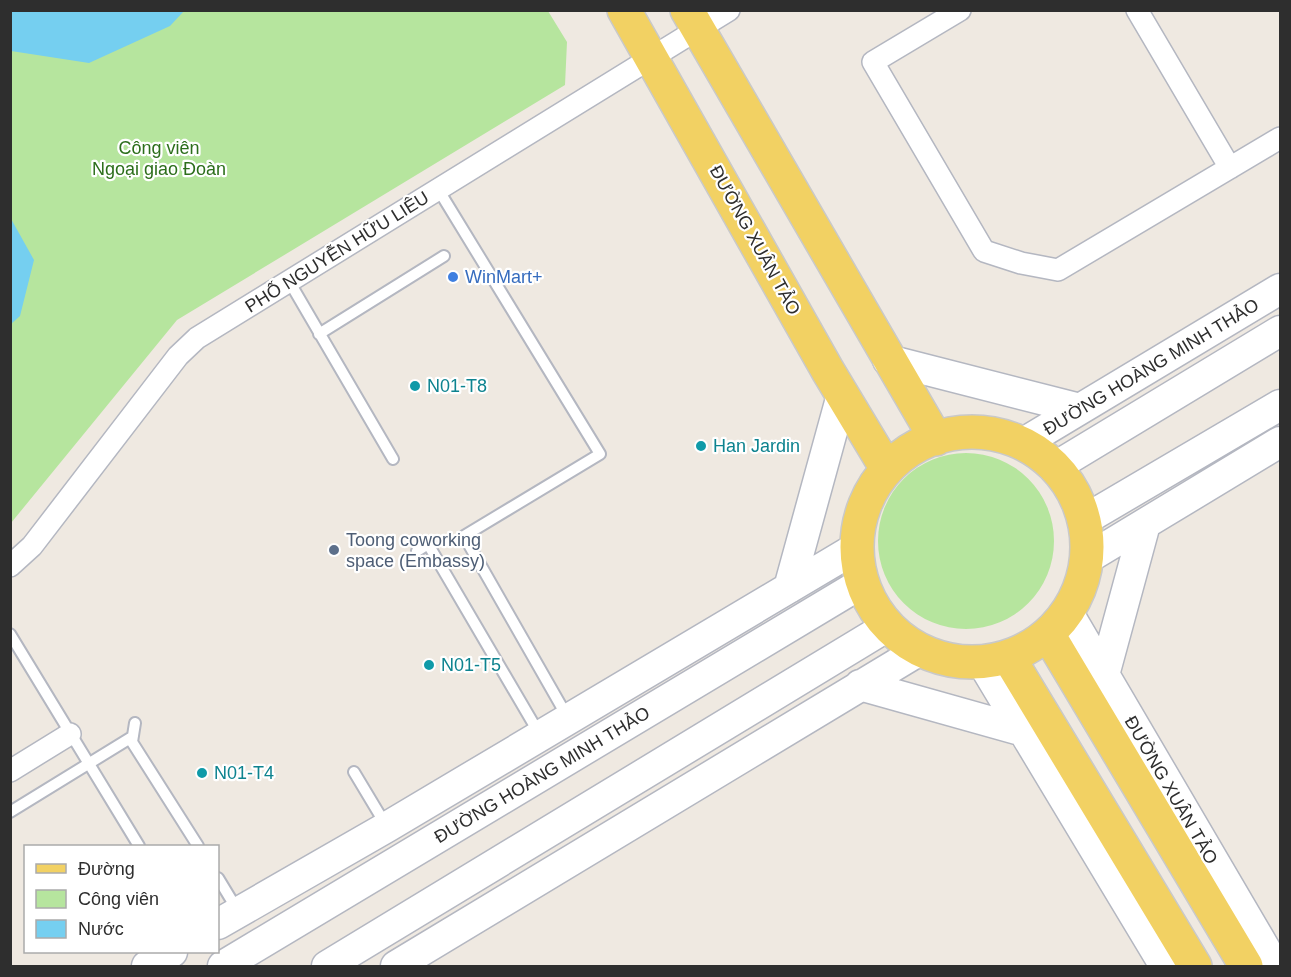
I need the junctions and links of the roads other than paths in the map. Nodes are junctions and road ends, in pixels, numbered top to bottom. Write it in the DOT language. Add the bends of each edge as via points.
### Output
graph roads {
  1 [pos="624,10"];
  2 [pos="729,10"];
  3 [pos="960,10"];
  4 [pos="1137,10"];
  5 [pos="692,20"];
  6 [pos="651,57"];
  7 [pos="1281,138"];
  8 [pos="1230,168"];
  9 [pos="438,189"];
  10 [pos="444,256"];
  11 [pos="289,281"];
  12 [pos="1281,289"];
  13 [pos="1281,331"];
  14 [pos="319,334"];
  15 [pos="888,360"];
  16 [pos="842,395"];
  17 [pos="1281,405"];
  18 [pos="1080,409"];
  19 [pos="936,438"];
  20 [pos="1281,442"];
  21 [pos="1022,444"];
  22 [pos="393,459"];
  23 [pos="1055,467"];
  24 [pos="887,469"];
  25 [pos="1086,519"];
  26 [pos="1145,524"];
  27 [pos="856,548"];
  28 [pos="417,551"];
  29 [pos="1088,558"];
  30 [pos="10,566"];
  31 [pos="862,584"];
  32 [pos="789,588"];
  33 [pos="1058,623"];
  34 [pos="888,626"];
  35 [pos="10,634"];
  36 [pos="920,650"];
  37 [pos="996,660"];
  38 [pos="1104,675"];
  39 [pos="860,685"];
  40 [pos="569,718"];
  41 [pos="135,723"];
  42 [pos="1024,731"];
  43 [pos="70,734"];
  44 [pos="540,735"];
  45 [pos="132,737"];
  46 [pos="89,764"];
  47 [pos="10,771"];
  48 [pos="354,772"];
  49 [pos="10,812"];
  50 [pos="387,827"];
  51 [pos="138,845"];
  52 [pos="197,845"];
  53 [pos="219,882"];
  54 [pos="228,918"];
  55 [pos="169,953"];
  56 [pos="147,966"];
  57 [pos="223,966"];
  58 [pos="327,966"];
  59 [pos="396,966"];
  60 [pos="1165,966"];
  61 [pos="1195,966"];
  62 [pos="1246,966"];
  63 [pos="1275,966"];
  1 -- 6 [label="main road, ĐƯỜNG XUÂN TẢO"];
  2 -- 5 [label="street, PHỐ NGUYỄN HỮU LIÊU"];
  3 -- 8 [label="street" via="873,62 984,251 1058,270"];
  4 -- 8 [label="street"];
  5 -- 6 [label="street, PHỐ NGUYỄN HỮU LIÊU"];
  5 -- 15 [label="main road"];
  6 -- 9 [label="street, PHỐ NGUYỄN HỮU LIÊU"];
  6 -- 16 [label="main road, ĐƯỜNG XUÂN TẢO"];
  7 -- 8 [label="street"];
  9 -- 11 [label="street, PHỐ NGUYỄN HỮU LIÊU"];
  9 -- 40 [label="lane" via="600,454 464,536"];
  10 -- 14 [label="lane"];
  11 -- 14 [label="lane"];
  11 -- 30 [label="street, PHỐ NGUYỄN HỮU LIÊU" via="197,338 178,356 32,546"];
  12 -- 18 [label="main road, ĐƯỜNG HOÀNG MINH THẢO"];
  13 -- 23 [label="main road, ĐƯỜNG HOÀNG MINH THẢO"];
  14 -- 22 [label="lane"];
  15 -- 18 [label="main road"];
  15 -- 19 [label="main road"];
  16 -- 24 [label="main road, ĐƯỜNG XUÂN TẢO"];
  16 -- 32 [label="main road"];
  17 -- 25 [label="main road"];
  18 -- 21 [label="main road, ĐƯỜNG HOÀNG MINH THẢO"];
  19 -- 21 [label="main road" via="959,432 998,434"];
  19 -- 24 [label="main road" via="921,443"];
  20 -- 26 [label="main road"];
  21 -- 23 [label="main road" via="1033,448"];
  23 -- 25 [label="main road"];
  24 -- 27 [label="main road" via="866,498"];
  25 -- 29 [label="main road"];
  26 -- 29 [label="main road"];
  26 -- 38 [label="main road"];
  27 -- 31 [label="main road"];
  27 -- 32 [label="main road, ĐƯỜNG HOÀNG MINH THẢO"];
  28 -- 44 [label="lane" via="428,544"];
  29 -- 33 [label="main road" via="1084,579"];
  31 -- 34 [label="main road" via="873,611"];
  31 -- 57 [label="main road, ĐƯỜNG HOÀNG MINH THẢO"];
  32 -- 40 [label="main road, ĐƯỜNG HOÀNG MINH THẢO"];
  33 -- 37 [label="main road" via="1042,640"];
  33 -- 38 [label="main road, ĐƯỜNG XUÂN TẢO"];
  33 -- 62 [label="main road, ĐƯỜNG XUÂN TẢO"];
  34 -- 36 [label="main road" via="900,639"];
  34 -- 58 [label="main road"];
  35 -- 43 [label="lane"];
  36 -- 37 [label="main road" via="935,658 972,664"];
  36 -- 39 [label="main road"];
  37 -- 42 [label="main road"];
  37 -- 61 [label="main road"];
  38 -- 63 [label="main road, ĐƯỜNG XUÂN TẢO"];
  39 -- 42 [label="main road"];
  39 -- 59 [label="main road"];
  40 -- 44 [label="main road, ĐƯỜNG HOÀNG MINH THẢO"];
  41 -- 45 [label="lane"];
  42 -- 60 [label="main road"];
  43 -- 46 [label="lane"];
  43 -- 47 [label="street"];
  44 -- 50 [label="main road, ĐƯỜNG HOÀNG MINH THẢO"];
  45 -- 46 [label="lane"];
  45 -- 52 [label="lane"];
  46 -- 49 [label="lane"];
  46 -- 51 [label="lane"];
  48 -- 50 [label="lane"];
  50 -- 54 [label="main road, ĐƯỜNG HOÀNG MINH THẢO"];
  53 -- 54 [label="lane"];
  55 -- 56 [label="main road"];
}
